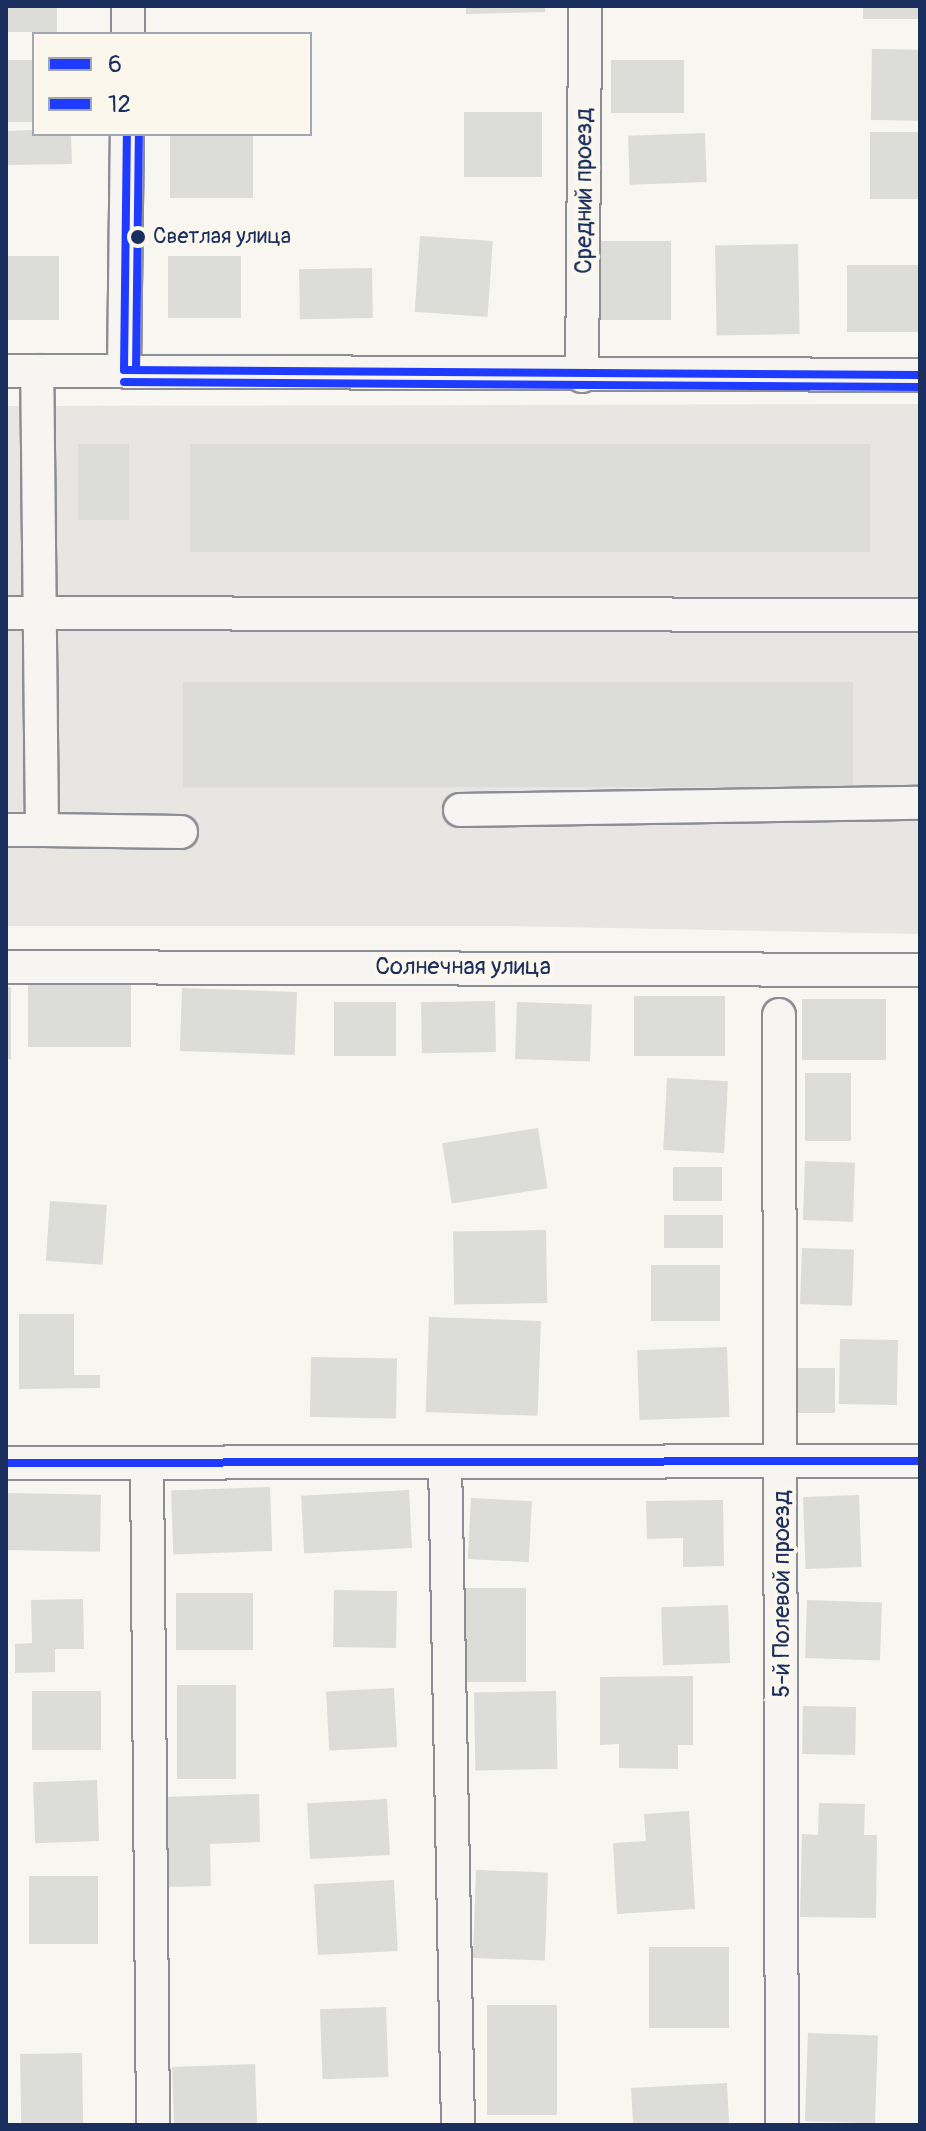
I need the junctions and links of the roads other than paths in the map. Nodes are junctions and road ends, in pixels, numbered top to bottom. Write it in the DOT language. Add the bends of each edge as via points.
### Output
graph roads {
  1 [pos="128,6"];
  2 [pos="585,6"];
  3 [pos="128,32"];
  4 [pos="127,136"];
  5 [pos="124,370"];
  6 [pos="22,371"];
  7 [pos="920,375"];
  8 [pos="582,376"];
  9 [pos="6,613"];
  10 [pos="40,613"];
  11 [pos="920,615"];
  12 [pos="920,803"];
  13 [pos="460,810"];
  14 [pos="6,830"];
  15 [pos="42,830"];
  16 [pos="181,832"];
  17 [pos="6,967"];
  18 [pos="920,970"];
  19 [pos="779,1015"];
  20 [pos="920,1461"];
  21 [pos="445,1462"];
  22 [pos="782,1462"];
  23 [pos="6,1463"];
  24 [pos="147,1463"];
  25 [pos="153,2125"];
  26 [pos="458,2125"];
  27 [pos="782,2125"];
  1 -- 3 [label="street"];
  2 -- 8 [label="street, Средний проезд"];
  4 -- 5 [label="street"];
  5 -- 6 [label="street"];
  5 -- 8 [label="street"];
  6 -- 10 [label="street"];
  7 -- 8 [label="street"];
  9 -- 10 [label="street"];
  10 -- 11 [label="street"];
  10 -- 15 [label="street"];
  12 -- 13 [label="street"];
  14 -- 15 [label="street"];
  15 -- 16 [label="street"];
  17 -- 18 [label="street, Солнечная улица"];
  19 -- 22 [label="street, 5-й Полевой проезд"];
  20 -- 22 [label="street"];
  21 -- 22 [label="street"];
  21 -- 24 [label="street"];
  21 -- 26 [label="street"];
  22 -- 27 [label="street, 5-й Полевой проезд"];
  23 -- 24 [label="street"];
  24 -- 25 [label="street"];
}
